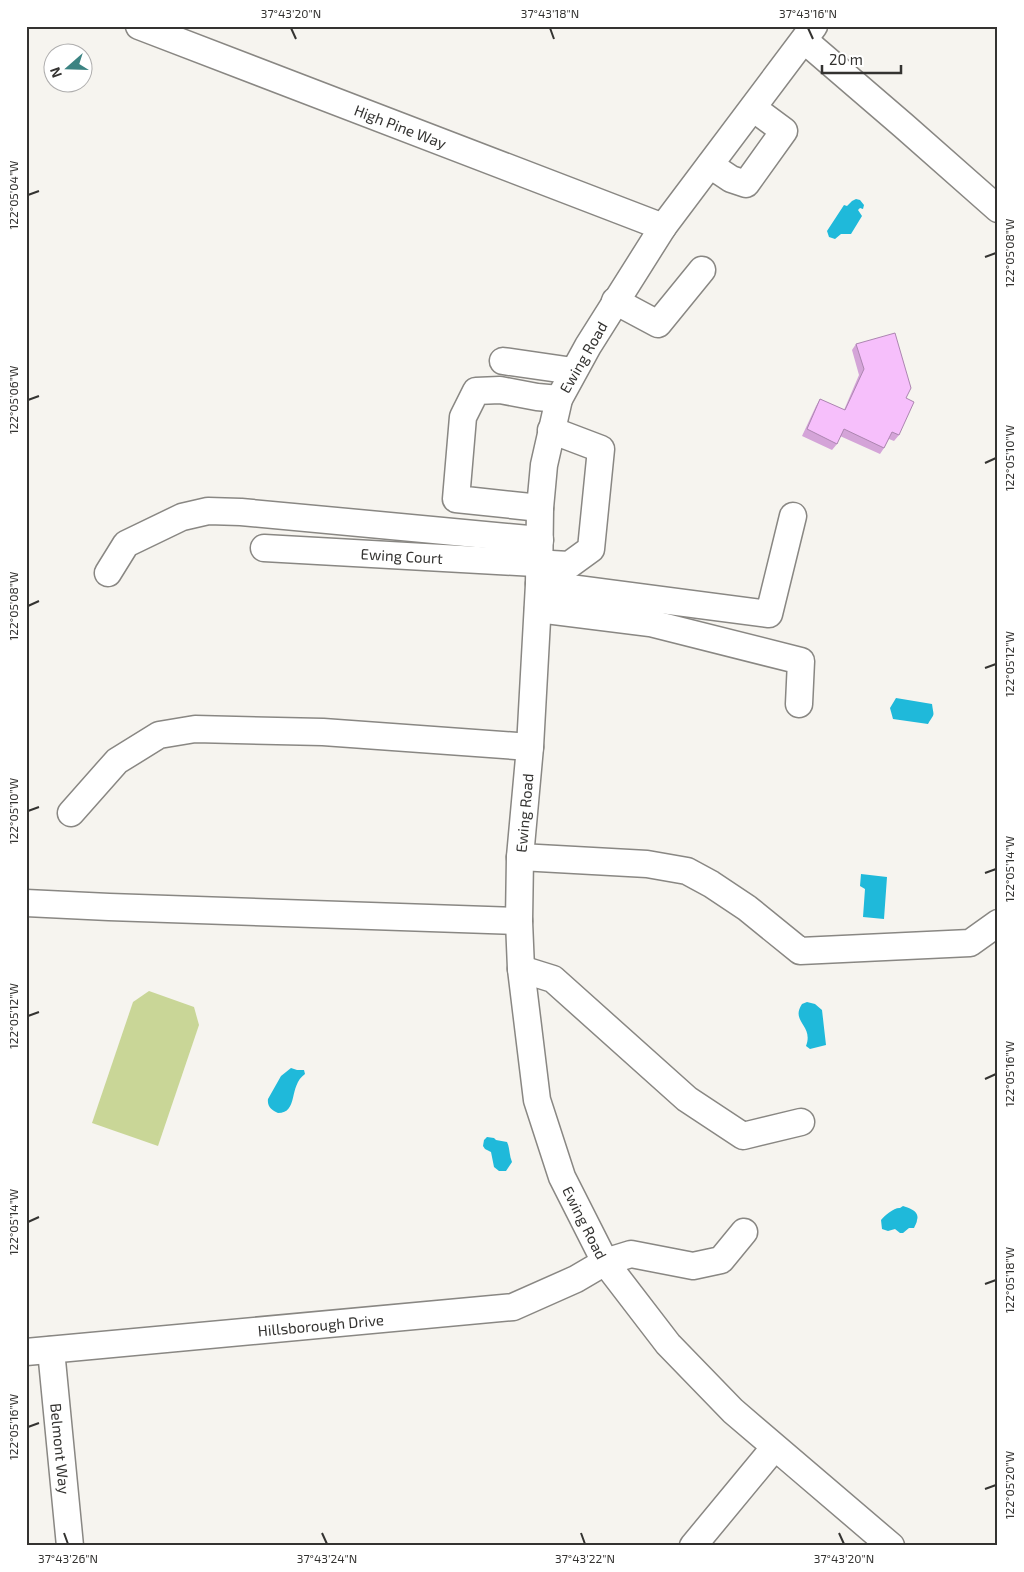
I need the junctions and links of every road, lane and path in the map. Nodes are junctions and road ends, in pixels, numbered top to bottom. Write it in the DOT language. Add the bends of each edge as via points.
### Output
graph roads {
  1 [pos="139,26"];
  2 [pos="809,33"];
  3 [pos="753,108"];
  4 [pos="710,165"];
  5 [pos="993,195"];
  6 [pos="663,227"];
  7 [pos="702,270"];
  8 [pos="615,301"];
  9 [pos="503,361"];
  10 [pos="573,371"];
  11 [pos="559,398"];
  12 [pos="551,430"];
  13 [pos="540,508"];
  14 [pos="793,516"];
  15 [pos="264,548"];
  16 [pos="108,573"];
  17 [pos="539,574"];
  18 [pos="799,704"];
  19 [pos="530,747"];
  20 [pos="71,813"];
  21 [pos="520,857"];
  22 [pos="26,903"];
  23 [pos="519,921"];
  24 [pos="998,923"];
  25 [pos="521,969"];
  26 [pos="801,1122"];
  27 [pos="744,1232"];
  28 [pos="605,1262"];
  29 [pos="38,1351"];
  30 [pos="774,1448"];
  31 [pos="70,1546"];
  32 [pos="692,1546"];
  33 [pos="891,1546"];
  1 -- 6 [label="street, High Pine Way"];
  2 -- 3 [label="street, Ewing Road"];
  2 -- 5 [label="street"];
  3 -- 4 [label="street, Ewing Road"];
  3 -- 4 [label="street" via="784,131 746,184 731,179"];
  4 -- 6 [label="street, Ewing Road"];
  6 -- 8 [label="street, Ewing Road"];
  7 -- 8 [label="street" via="658,324"];
  8 -- 10 [label="street, Ewing Road"];
  9 -- 10 [label="street"];
  10 -- 11 [label="street, Ewing Road"];
  11 -- 12 [label="street, Ewing Road"];
  11 -- 13 [label="street" via="500,390 476,391 463,417 456,499"];
  12 -- 13 [label="street, Ewing Road"];
  12 -- 17 [label="street" via="601,449 591,549 569,565"];
  13 -- 17 [label="street, Ewing Road"];
  14 -- 17 [label="street" via="769,614"];
  15 -- 17 [label="street, Ewing Court"];
  16 -- 17 [label="street" via="126,544 182,517 208,511 241,512"];
  17 -- 18 [label="street" via="650,623 801,661"];
  17 -- 19 [label="street, Ewing Road"];
  19 -- 20 [label="street" via="323,732 195,729 159,735 117,761"];
  19 -- 21 [label="street, Ewing Road"];
  21 -- 23 [label="street, Ewing Road"];
  21 -- 24 [label="street" via="647,864 687,871 747,908 800,951 970,943"];
  22 -- 23 [label="street"];
  23 -- 25 [label="street, Ewing Road"];
  25 -- 26 [label="street" via="553,979 688,1098 743,1136"];
  25 -- 28 [label="street, Ewing Road" via="537,1100 562,1177"];
  27 -- 28 [label="street, Hillsborough Drive" via="721,1260 693,1266 632,1254"];
  28 -- 29 [label="street, Hillsborough Drive" via="576,1280 513,1307"];
  28 -- 30 [label="street, Ewing Road" via="668,1344"];
  29 -- 31 [label="street, Belmont Way"];
  30 -- 32 [label="street"];
  30 -- 33 [label="street, Ewing Road"];
}
